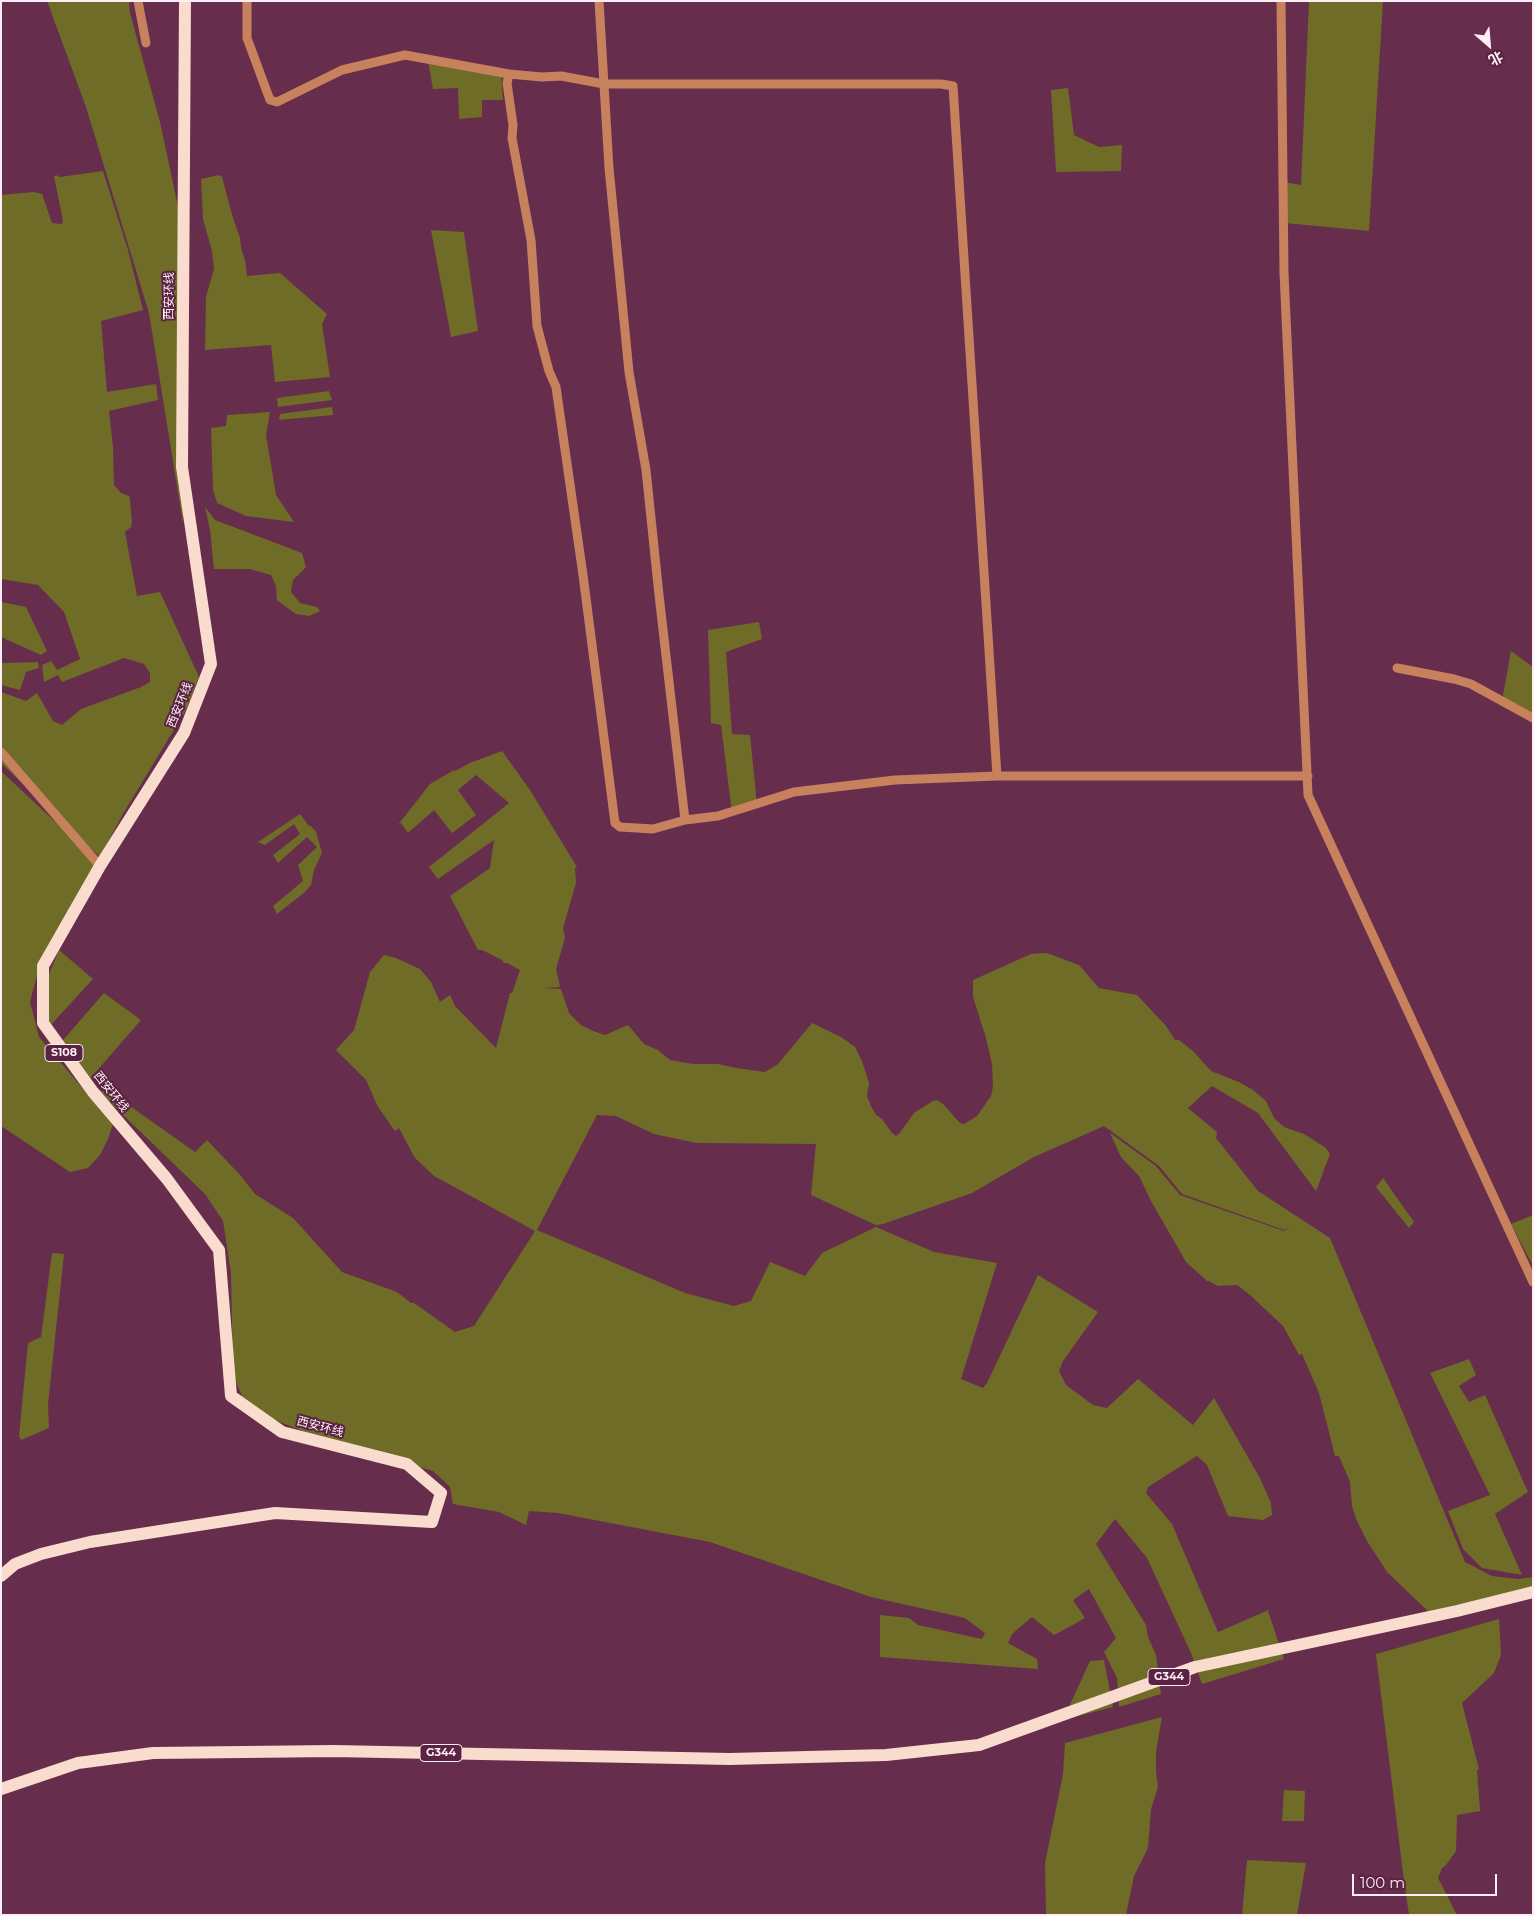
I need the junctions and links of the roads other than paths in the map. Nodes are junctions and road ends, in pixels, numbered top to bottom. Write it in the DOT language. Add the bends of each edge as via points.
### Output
graph roads {
  1 [pos="138,1"];
  2 [pos="185,1"];
  3 [pos="247,1"];
  4 [pos="599,1"];
  5 [pos="1281,1"];
  6 [pos="146,43"];
  7 [pos="509,74"];
  8 [pos="604,84"];
  9 [pos="1397,668"];
  10 [pos="1533,718"];
  11 [pos="1,752"];
  12 [pos="997,776"];
  13 [pos="1308,776"];
  14 [pos="685,820"];
  15 [pos="100,866"];
  16 [pos="1533,1282"];
  17 [pos="1,1576"];
  18 [pos="1533,1592"];
  19 [pos="1,1789"];
  1 -- 6 [label="street"];
  2 -- 15 [label="main road, 西安环线 / S108" via="182,466 211,664 184,733"];
  3 -- 7 [label="street" via="247,38 270,100 277,102 342,70 405,55"];
  4 -- 8 [label="street"];
  5 -- 13 [label="street" via="1284,273"];
  7 -- 8 [label="street" via="561,76"];
  7 -- 14 [label="street" via="512,138 531,240 537,326 556,387 615,822 620,827 653,829"];
  8 -- 12 [label="street" via="953,86"];
  8 -- 14 [label="street" via="608,168 629,372 646,470"];
  9 -- 10 [label="street" via="1471,684"];
  11 -- 15 [label="street"];
  12 -- 13 [label="street"];
  12 -- 14 [label="street" via="895,780 794,792 718,816"];
  13 -- 16 [label="street" via="1308,795"];
  15 -- 17 [label="main road, 西安环线 / S108" via="43,966 43,1023 92,1092 167,1178 219,1250 231,1396 282,1432 407,1464 441,1493 432,1522 275,1513 90,1542 16,1564"];
  18 -- 19 [label="main road, G344" via="1195,1667 979,1745 886,1755 730,1760 334,1751 153,1753 78,1763"];
}
